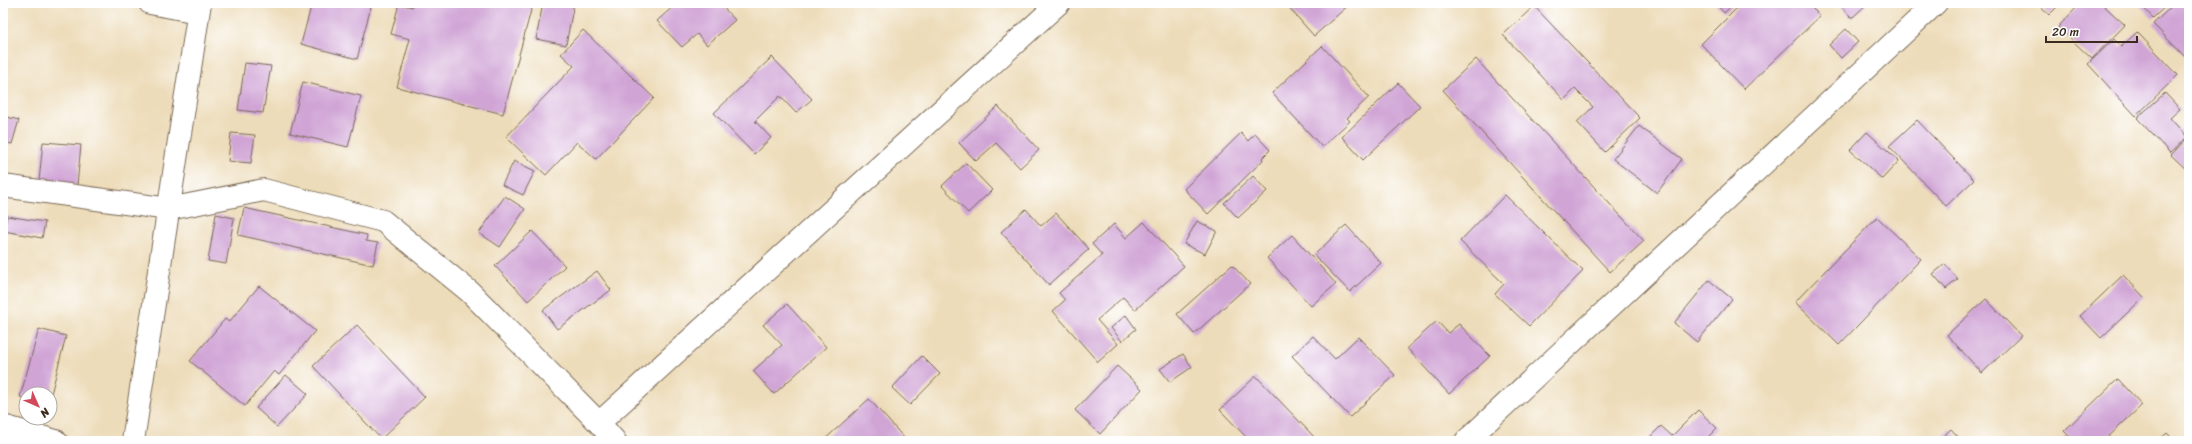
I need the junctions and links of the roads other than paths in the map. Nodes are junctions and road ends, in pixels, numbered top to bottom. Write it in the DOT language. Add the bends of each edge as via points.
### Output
graph roads {
  1 [pos="150,3"];
  2 [pos="1059,3"];
  3 [pos="1936,3"];
  4 [pos="199,7"];
  5 [pos="3,186"];
  6 [pos="169,209"];
  7 [pos="599,423"];
  8 [pos="3,426"];
  9 [pos="56,441"];
  10 [pos="133,441"];
  11 [pos="615,441"];
  12 [pos="1466,441"];
  1 -- 4 [label="street"];
  2 -- 7 [label="street"];
  3 -- 12 [label="street"];
  4 -- 6 [label="street"];
  5 -- 6 [label="street"];
  6 -- 7 [label="street" via="264,190 383,220 470,292"];
  6 -- 10 [label="street"];
  7 -- 11 [label="street"];
  8 -- 9 [label="street"];
}
